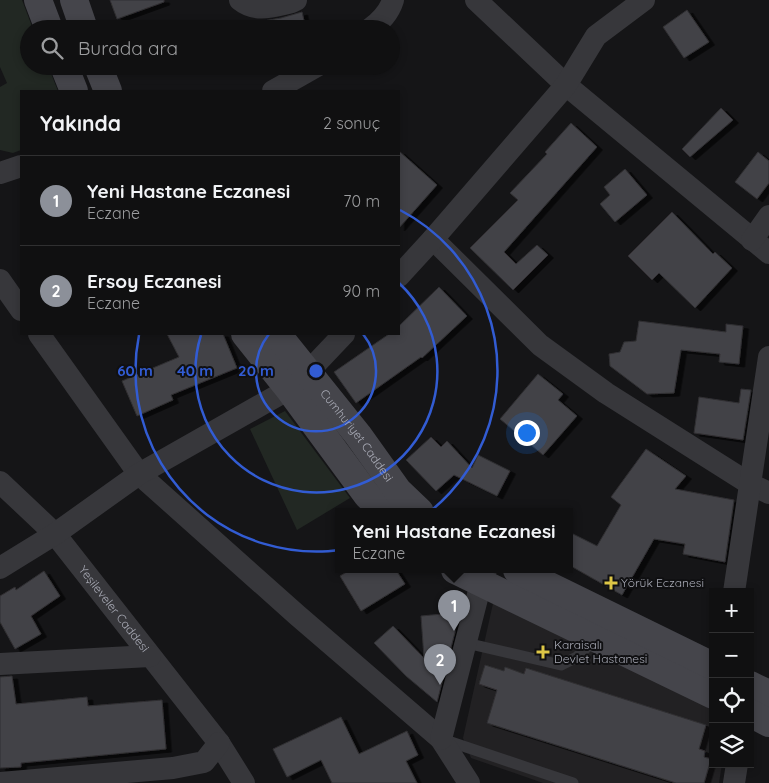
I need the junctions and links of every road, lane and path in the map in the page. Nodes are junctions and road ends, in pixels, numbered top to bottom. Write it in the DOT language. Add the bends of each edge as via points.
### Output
graph roads {
  1 [pos="38,0"];
  2 [pos="74,0"];
  3 [pos="240,0"];
  4 [pos="296,0"];
  5 [pos="393,0"];
  6 [pos="476,0"];
  7 [pos="644,0"];
  8 [pos="46,20"];
  9 [pos="81,20"];
  10 [pos="382,20"];
  11 [pos="68,75"];
  12 [pos="102,75"];
  13 [pos="301,75"];
  14 [pos="566,84"];
  15 [pos="74,90"];
  16 [pos="108,90"];
  17 [pos="274,90"];
  18 [pos="769,216"];
  19 [pos="434,239"];
  20 [pos="760,246"];
  21 [pos="400,275"];
  22 [pos="0,280"];
  23 [pos="20,309"];
  24 [pos="40,335"];
  25 [pos="245,335"];
  26 [pos="277,335"];
  27 [pos="343,335"];
  28 [pos="769,357"];
  29 [pos="299,380"];
  30 [pos="139,474"];
  31 [pos="0,482"];
  32 [pos="760,489"];
  33 [pos="380,508"];
  34 [pos="416,508"];
  35 [pos="55,534"];
  36 [pos="0,568"];
  37 [pos="470,573"];
  38 [pos="523,573"];
  39 [pos="484,576"];
  40 [pos="735,588"];
  41 [pos="596,638"];
  42 [pos="466,643"];
  43 [pos="150,656"];
  44 [pos="0,664"];
  45 [pos="709,664"];
  46 [pos="754,687"];
  47 [pos="709,693"];
  48 [pos="769,694"];
  49 [pos="754,715"];
  50 [pos="769,723"];
  51 [pos="441,739"];
  52 [pos="219,743"];
  53 [pos="736,768"];
  54 [pos="92,780"];
  55 [pos="0,783"];
  56 [pos="244,783"];
  57 [pos="469,783"];
  58 [pos="573,783"];
  59 [pos="734,783"];
  1 -- 8 [label="main road"];
  2 -- 9 [label="main road"];
  3 -- 4 [label="street" via="248,6 262,8"];
  5 -- 10 [label="street"];
  6 -- 14 [label="street"];
  7 -- 14 [label="street" via="596,36"];
  11 -- 15 [label="main road"];
  12 -- 16 [label="main road"];
  13 -- 17 [label="street"];
  14 -- 19 [label="street"];
  14 -- 20 [label="street"];
  18 -- 20 [label="street"];
  19 -- 21 [label="street"];
  19 -- 32 [label="street" via="540,345 606,393"];
  22 -- 23 [label="street"];
  24 -- 30 [label="street"];
  25 -- 29 [label="main road, Cumhuriyet Caddesi"];
  26 -- 29 [label="main road, Cumhuriyet Caddesi"];
  27 -- 29 [label="street"];
  28 -- 32 [label="street"];
  29 -- 30 [label="street"];
  29 -- 33 [label="main road, Cumhuriyet Caddesi" via="367,495"];
  29 -- 34 [label="main road, Cumhuriyet Caddesi" via="358,435 398,491"];
  30 -- 35 [label="street"];
  30 -- 51 [label="street"];
  31 -- 35 [label="street, Yeşileveler Caddesi"];
  32 -- 40 [label="street"];
  35 -- 36 [label="street"];
  35 -- 43 [label="street, Yeşileveler Caddesi"];
  37 -- 39 [label="main road"];
  38 -- 45 [label="main road"];
  39 -- 41 [label="main road"];
  39 -- 42 [label="street"];
  41 -- 42 [label="lane" via="577,657 560,665"];
  41 -- 47 [label="main road"];
  42 -- 51 [label="street"];
  43 -- 44 [label="street"];
  43 -- 52 [label="street, Yeşileveler Caddesi"];
  46 -- 48 [label="main road"];
  49 -- 50 [label="main road"];
  51 -- 57 [label="street"];
  51 -- 58 [label="lane"];
  52 -- 54 [label="street" via="204,762"];
  52 -- 56 [label="street, Yeşileveler Caddesi"];
  53 -- 59 [label="street"];
  54 -- 55 [label="street"];
}
